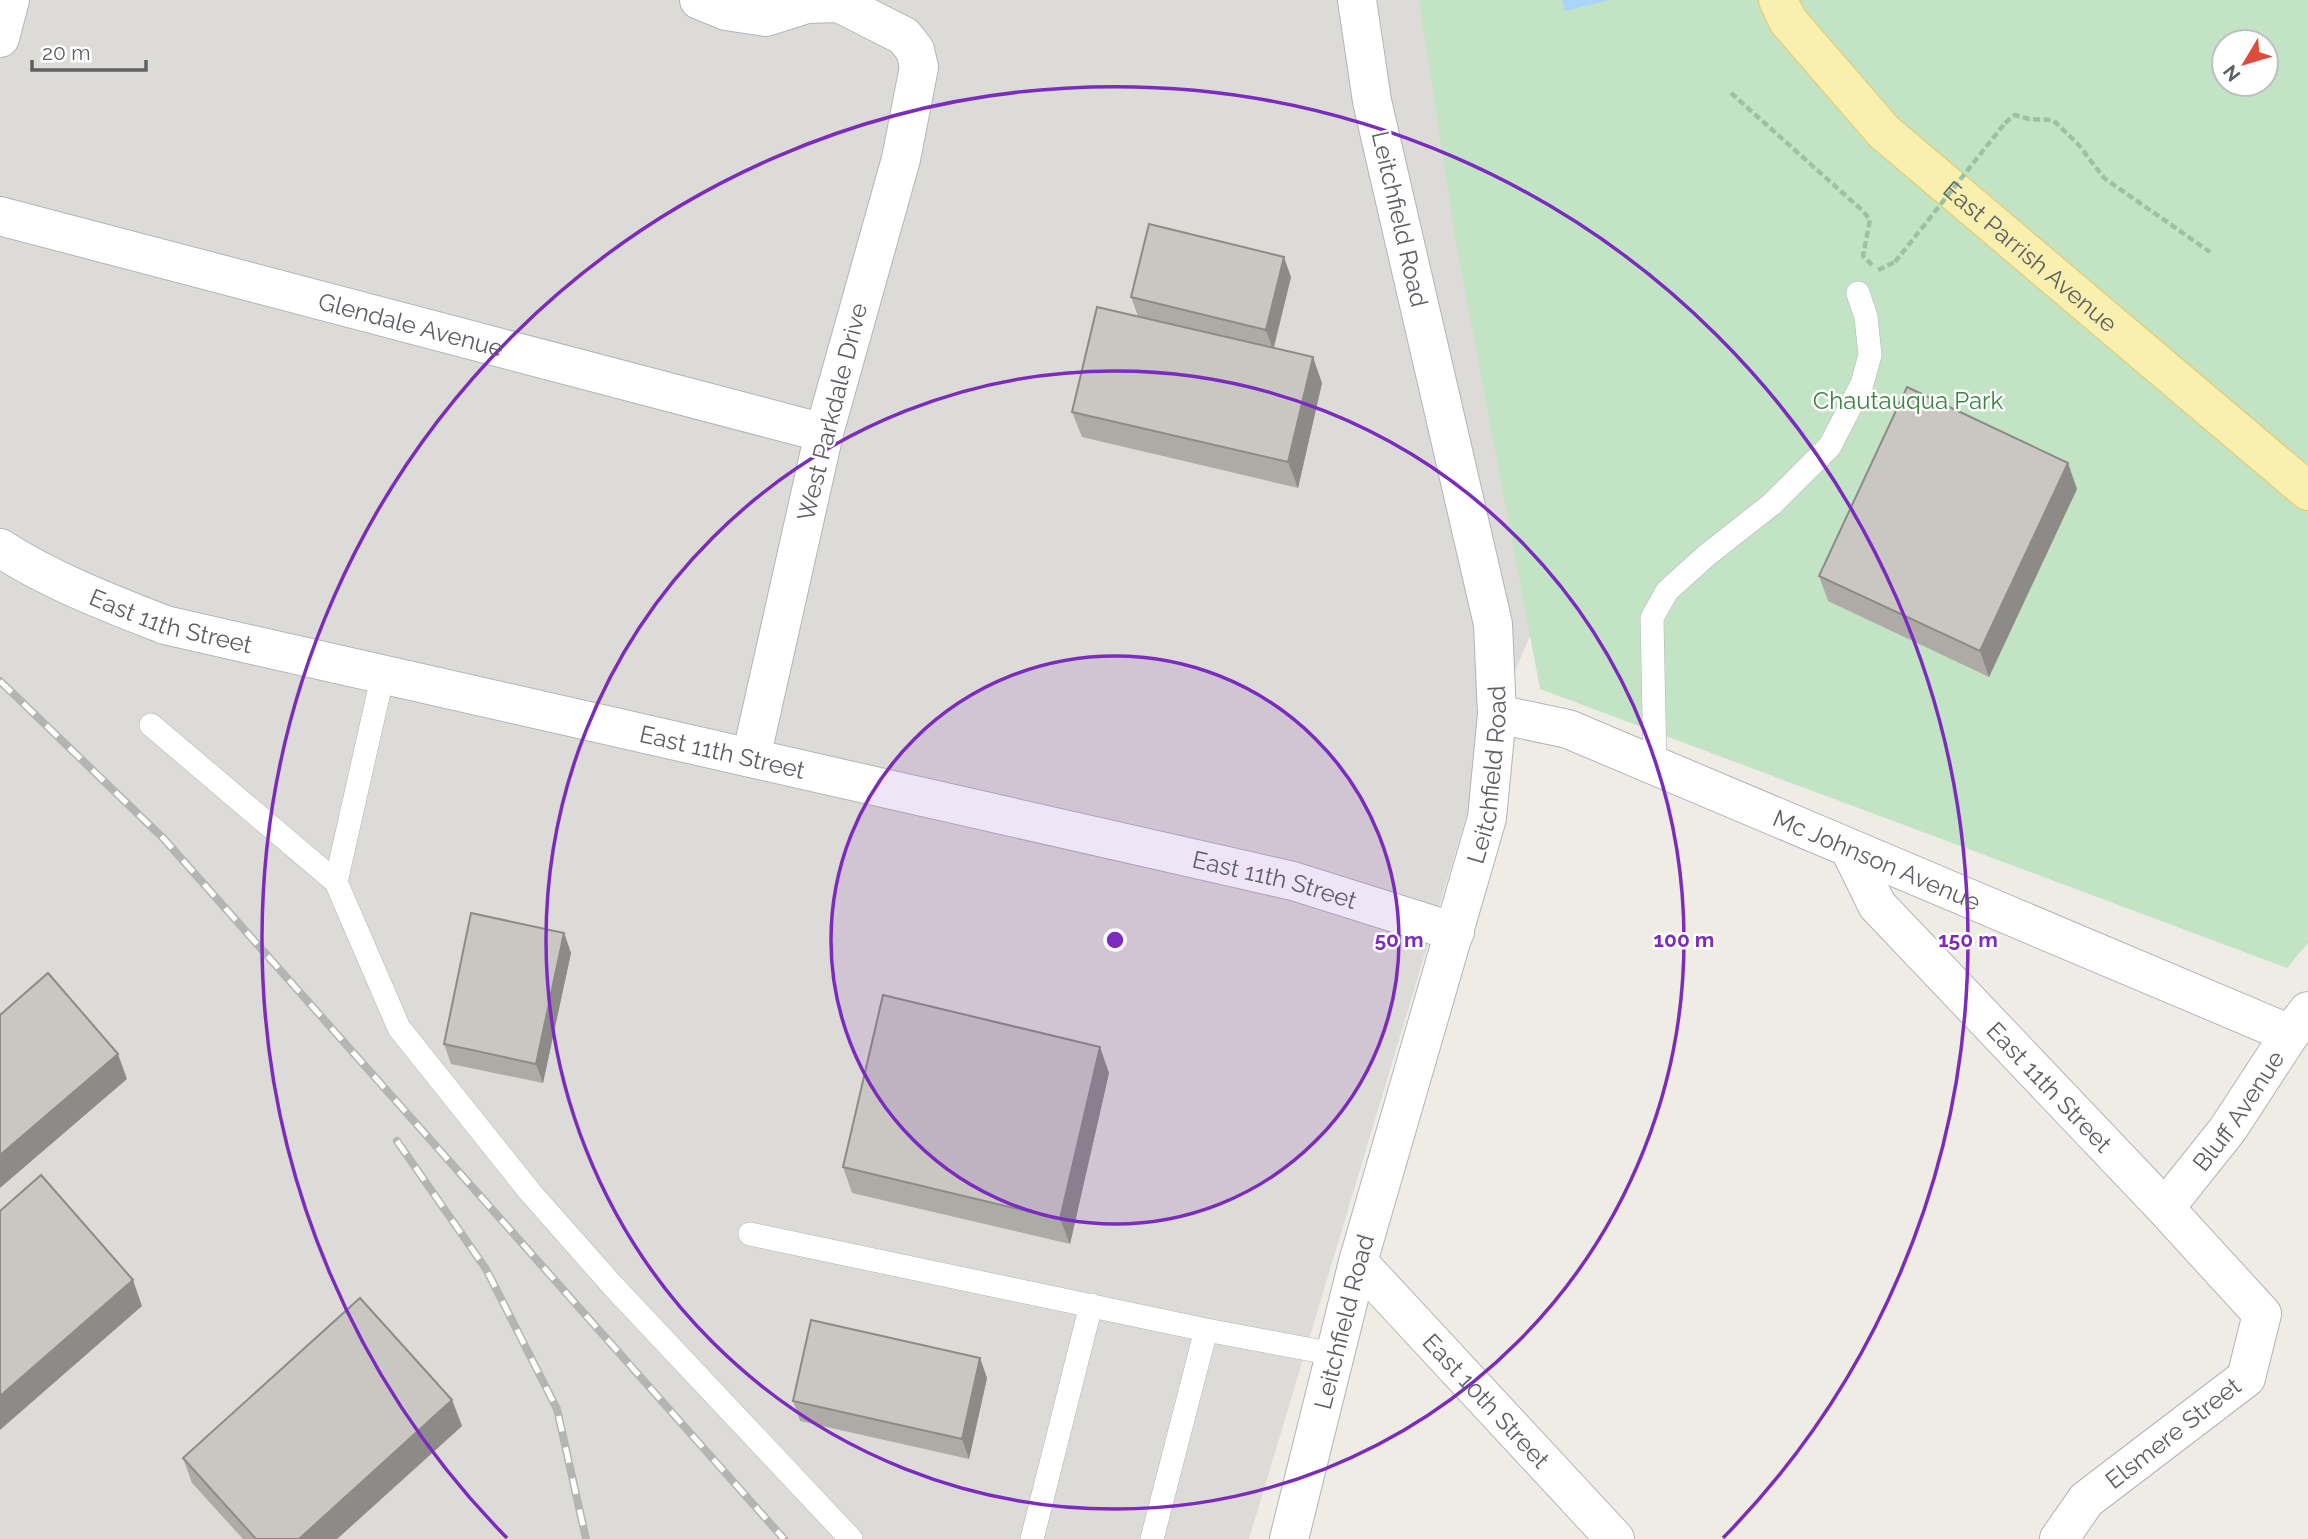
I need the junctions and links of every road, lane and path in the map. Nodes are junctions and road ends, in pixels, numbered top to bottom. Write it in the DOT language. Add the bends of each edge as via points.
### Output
graph roads {
  1 [pos="10,0"];
  2 [pos="699,0"];
  3 [pos="1357,0"];
  4 [pos="1778,0"];
  5 [pos="0,38"];
  6 [pos="1731,93"];
  7 [pos="0,216"];
  8 [pos="2210,252"];
  9 [pos="1877,271"];
  10 [pos="1857,293"];
  11 [pos="824,433"];
  12 [pos="2308,491"];
  13 [pos="0,548"];
  14 [pos="383,674"];
  15 [pos="1497,714"];
  16 [pos="151,725"];
  17 [pos="751,758"];
  18 [pos="1655,766"];
  19 [pos="1850,850"];
  20 [pos="337,882"];
  21 [pos="1455,932"];
  22 [pos="2299,1023"];
  23 [pos="2165,1208"];
  24 [pos="750,1234"];
  25 [pos="1358,1262"];
  26 [pos="1091,1305"];
  27 [pos="2262,1314"];
  28 [pos="1206,1330"];
  29 [pos="1334,1354"];
  30 [pos="851,1539"];
  31 [pos="1032,1539"];
  32 [pos="1152,1539"];
  33 [pos="1289,1539"];
  34 [pos="1615,1539"];
  35 [pos="2059,1539"];
  1 -- 5 [label="street"];
  2 -- 11 [label="street, West Parkdale Drive" via="726,11 765,17 807,4 839,4 904,36 915,50 919,67 901,159"];
  3 -- 15 [label="street, Leitchfield Road" via="1373,101 1493,624"];
  4 -- 12 [label="main road, East Parrish Avenue" via="1788,21 1884,132"];
  6 -- 9 [label="path" via="1870,219 1863,256"];
  7 -- 11 [label="street, Glendale Avenue"];
  8 -- 9 [label="path, bridge" via="2104,178 2053,120 2015,115 1895,262"];
  9 -- 10 [label="path"];
  10 -- 18 [label="lane" via="1866,317 1870,355 1862,384 1830,446 1772,504 1667,591 1652,618"];
  11 -- 17 [label="street, West Parkdale Drive"];
  13 -- 14 [label="street, East 11th Street" via="86,594 165,625"];
  14 -- 17 [label="street, East 11th Street"];
  14 -- 20 [label="lane"];
  15 -- 18 [label="street, Mc Johnson Avenue" via="1568,729"];
  15 -- 21 [label="street, Leitchfield Road" via="1487,818"];
  16 -- 20 [label="lane"];
  17 -- 21 [label="street, East 11th Street" via="1293,881"];
  18 -- 19 [label="street, Mc Johnson Avenue"];
  19 -- 22 [label="street, Mc Johnson Avenue"];
  19 -- 23 [label="street, East 11th Street" via="1877,905"];
  20 -- 30 [label="lane" via="399,1028 530,1192 613,1286"];
  21 -- 25 [label="street, Leitchfield Road"];
  22 -- 23 [label="street, Bluff Avenue" via="2228,1129"];
  23 -- 27 [label="street, East 11th Street"];
  24 -- 26 [label="lane"];
  25 -- 29 [label="street, Leitchfield Road"];
  25 -- 34 [label="street, East 10th Street"];
  26 -- 28 [label="lane"];
  26 -- 31 [label="lane"];
  27 -- 35 [label="street, Elsmere Street" via="2246,1378 2086,1500"];
  28 -- 29 [label="lane"];
  28 -- 32 [label="lane"];
  29 -- 33 [label="street, Leitchfield Road"];
}
